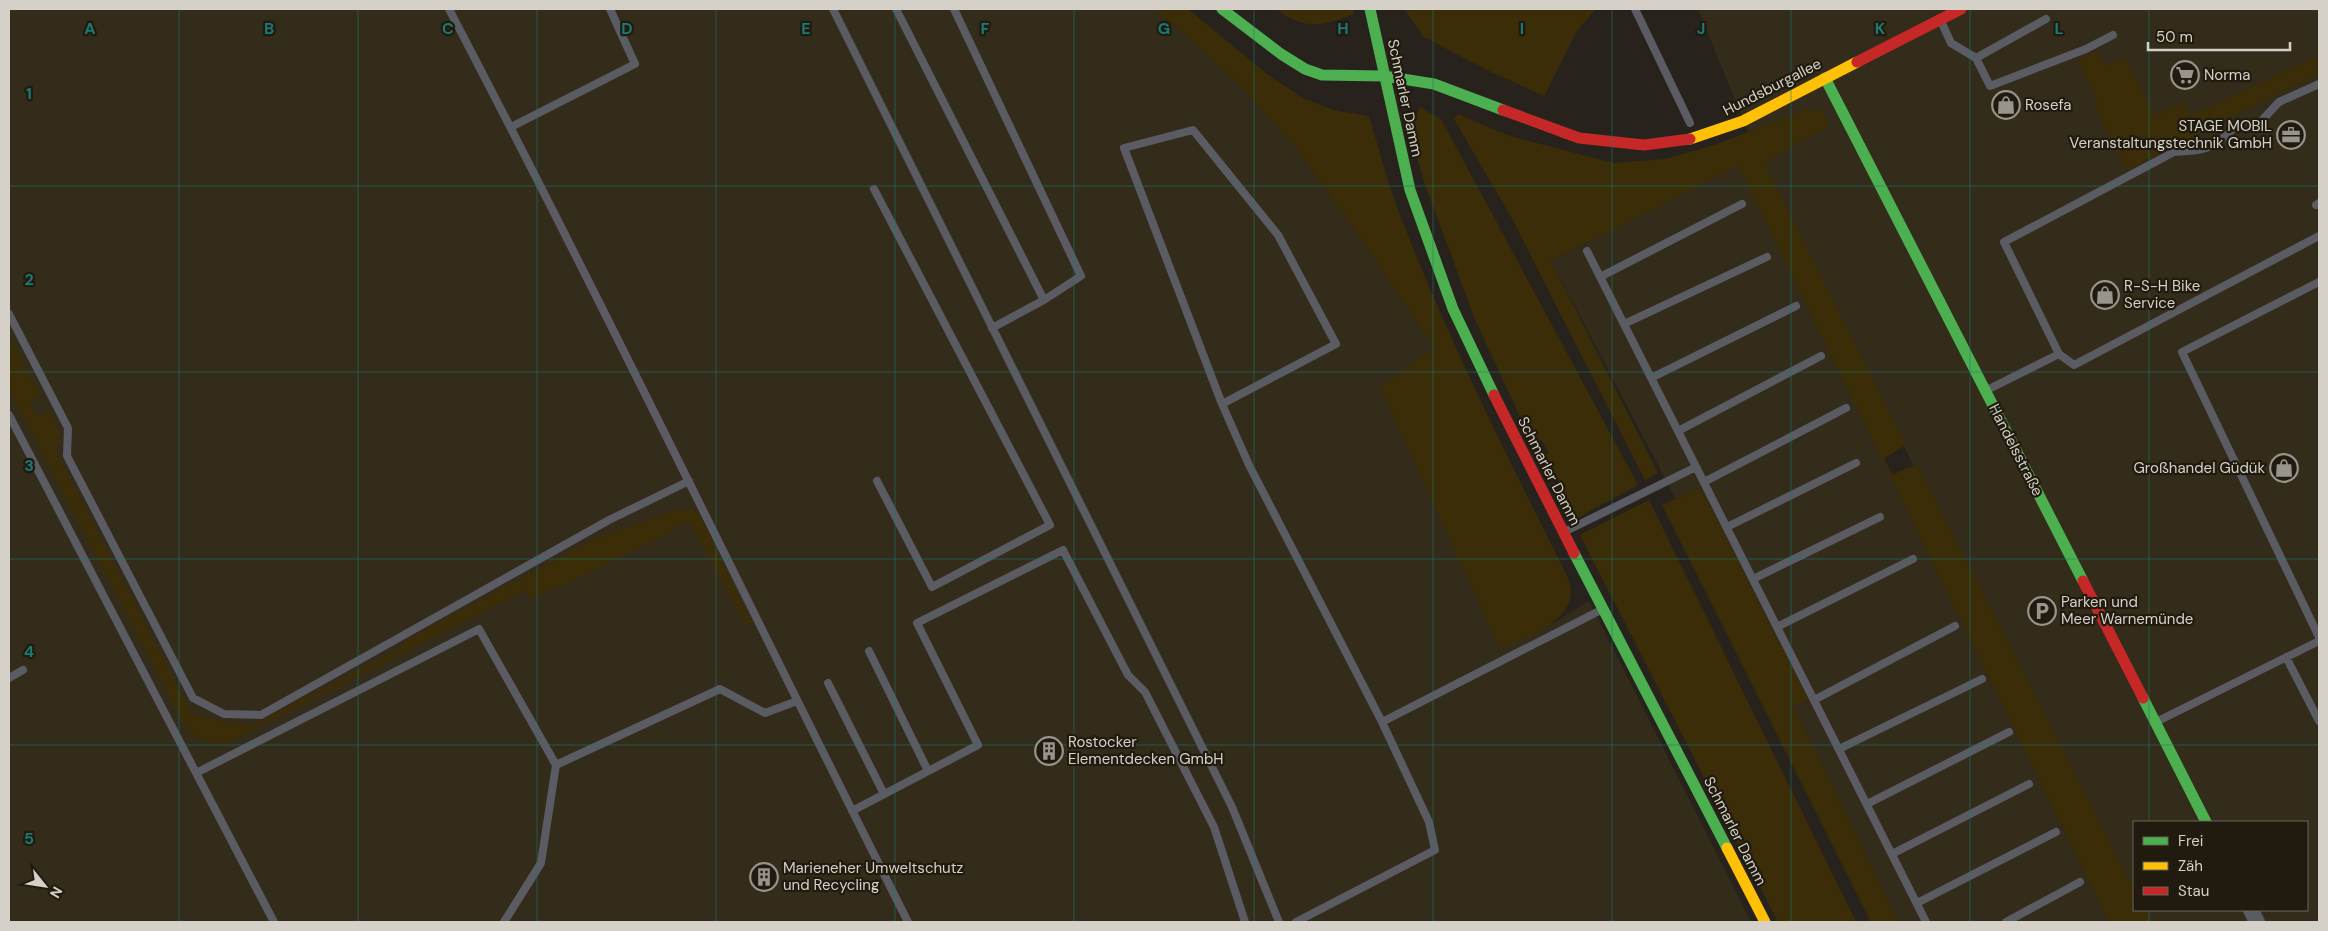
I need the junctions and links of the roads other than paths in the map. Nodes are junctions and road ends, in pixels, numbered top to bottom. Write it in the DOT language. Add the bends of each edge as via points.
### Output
graph roads {
  1 [pos="449,9"];
  2 [pos="610,9"];
  3 [pos="833,9"];
  4 [pos="896,9"];
  5 [pos="954,9"];
  6 [pos="1222,9"];
  7 [pos="1370,9"];
  8 [pos="1961,9"];
  9 [pos="1635,10"];
  10 [pos="1940,19"];
  11 [pos="2046,19"];
  12 [pos="2112,35"];
  13 [pos="1976,58"];
  14 [pos="1384,76"];
  15 [pos="1826,78"];
  16 [pos="2319,84"];
  17 [pos="2264,118"];
  18 [pos="1690,123"];
  19 [pos="511,127"];
  20 [pos="2233,129"];
  21 [pos="874,190"];
  22 [pos="1742,204"];
  23 [pos="2319,236"];
  24 [pos="1587,251"];
  25 [pos="1767,257"];
  26 [pos="1600,277"];
  27 [pos="2319,282"];
  28 [pos="1044,300"];
  29 [pos="1796,306"];
  30 [pos="9,314"];
  31 [pos="1624,324"];
  32 [pos="992,328"];
  33 [pos="2059,354"];
  34 [pos="1821,356"];
  35 [pos="1651,378"];
  36 [pos="1986,391"];
  37 [pos="1222,404"];
  38 [pos="1846,408"];
  39 [pos="9,414"];
  40 [pos="1678,431"];
  41 [pos="1856,464"];
  42 [pos="1696,467"];
  43 [pos="689,481"];
  44 [pos="877,481"];
  45 [pos="1704,482"];
  46 [pos="1880,517"];
  47 [pos="1727,527"];
  48 [pos="1564,532"];
  49 [pos="1913,559"];
  50 [pos="1753,579"];
  51 [pos="1603,609"];
  52 [pos="1955,626"];
  53 [pos="1777,627"];
  54 [pos="2319,637"];
  55 [pos="2319,640"];
  56 [pos="869,651"];
  57 [pos="2286,657"];
  58 [pos="23,670"];
  59 [pos="9,678"];
  60 [pos="1982,679"];
  61 [pos="828,683"];
  62 [pos="1814,700"];
  63 [pos="797,701"];
  64 [pos="2319,721"];
  65 [pos="1382,722"];
  66 [pos="2155,722"];
  67 [pos="2009,732"];
  68 [pos="1839,749"];
  69 [pos="556,765"];
  70 [pos="928,771"];
  71 [pos="196,772"];
  72 [pos="2029,784"];
  73 [pos="884,794"];
  74 [pos="1867,804"];
  75 [pos="852,810"];
  76 [pos="2205,821"];
  77 [pos="2056,832"];
  78 [pos="1892,854"];
  79 [pos="2080,882"];
  80 [pos="1917,903"];
  81 [pos="274,922"];
  82 [pos="504,922"];
  83 [pos="908,922"];
  84 [pos="1245,922"];
  85 [pos="1278,922"];
  86 [pos="1296,922"];
  87 [pos="1765,922"];
  88 [pos="1926,922"];
  89 [pos="2006,922"];
  1 -- 19 [label="lane"];
  2 -- 19 [label="lane" via="635,64"];
  3 -- 32 [label="lane"];
  4 -- 28 [label="lane"];
  5 -- 28 [label="lane" via="1081,276"];
  6 -- 14 [label="street, Hundsburgallee" via="1305,70 1322,75"];
  7 -- 14 [label="street, Schmarler Damm"];
  8 -- 10 [label="street, Hundsburgallee"];
  9 -- 18 [label="lane"];
  10 -- 13 [label="lane" via="1951,43"];
  10 -- 15 [label="street, Hundsburgallee"];
  11 -- 13 [label="lane"];
  12 -- 13 [label="lane" via="2086,49 1990,86"];
  14 -- 15 [label="street, Hundsburgallee" via="1434,84 1579,138 1644,145 1687,140 1743,122"];
  14 -- 48 [label="street, Schmarler Damm" via="1410,190 1454,309 1524,457"];
  15 -- 36 [label="street, Handelsstraße"];
  16 -- 17 [label="lane" via="2279,102"];
  19 -- 43 [label="lane"];
  20 -- 33 [label="lane" via="2202,151 2174,152 2004,242"];
  21 -- 44 [label="lane" via="1050,525 932,587"];
  22 -- 26 [label="lane"];
  23 -- 33 [label="lane" via="2074,365"];
  24 -- 26 [label="lane"];
  25 -- 31 [label="lane"];
  26 -- 31 [label="lane"];
  27 -- 54 [label="lane" via="2182,352"];
  28 -- 32 [label="lane"];
  29 -- 35 [label="lane"];
  30 -- 43 [label="lane" via="68,428 67,456 194,698 224,714 261,715 609,520"];
  31 -- 35 [label="lane"];
  32 -- 85 [label="lane" via="1232,807"];
  33 -- 36 [label="lane"];
  34 -- 40 [label="lane"];
  35 -- 40 [label="lane"];
  36 -- 66 [label="street, Handelsstraße"];
  37 -- 37 [label="lane" via="1336,344 1278,235 1193,130 1124,148"];
  37 -- 65 [label="lane" via="1249,465"];
  38 -- 45 [label="lane"];
  39 -- 71 [label="lane"];
  40 -- 42 [label="lane"];
  41 -- 47 [label="lane"];
  42 -- 45 [label="lane"];
  42 -- 48 [label="lane"];
  43 -- 63 [label="lane"];
  45 -- 47 [label="lane"];
  46 -- 50 [label="lane"];
  47 -- 50 [label="lane"];
  48 -- 51 [label="street, Schmarler Damm"];
  49 -- 53 [label="lane"];
  50 -- 53 [label="lane"];
  51 -- 65 [label="lane"];
  51 -- 87 [label="street, Schmarler Damm"];
  52 -- 62 [label="lane"];
  53 -- 62 [label="lane"];
  55 -- 57 [label="lane"];
  56 -- 70 [label="lane"];
  57 -- 64 [label="lane"];
  57 -- 66 [label="lane"];
  58 -- 59 [label="lane"];
  60 -- 68 [label="lane"];
  61 -- 73 [label="lane"];
  62 -- 68 [label="lane"];
  63 -- 69 [label="lane" via="765,713 720,689"];
  63 -- 75 [label="lane"];
  65 -- 86 [label="lane" via="1429,822 1435,850"];
  66 -- 76 [label="street, Handelsstraße"];
  67 -- 74 [label="lane"];
  68 -- 74 [label="lane"];
  69 -- 71 [label="lane" via="479,629"];
  69 -- 82 [label="lane" via="541,863"];
  70 -- 73 [label="lane"];
  70 -- 84 [label="lane" via="978,745 917,623 1063,550 1128,676 1145,692 1214,827"];
  71 -- 81 [label="lane"];
  72 -- 78 [label="lane"];
  73 -- 75 [label="lane"];
  74 -- 78 [label="lane"];
  75 -- 83 [label="lane"];
  77 -- 80 [label="lane"];
  78 -- 80 [label="lane"];
  79 -- 89 [label="lane"];
  80 -- 88 [label="lane"];
}
